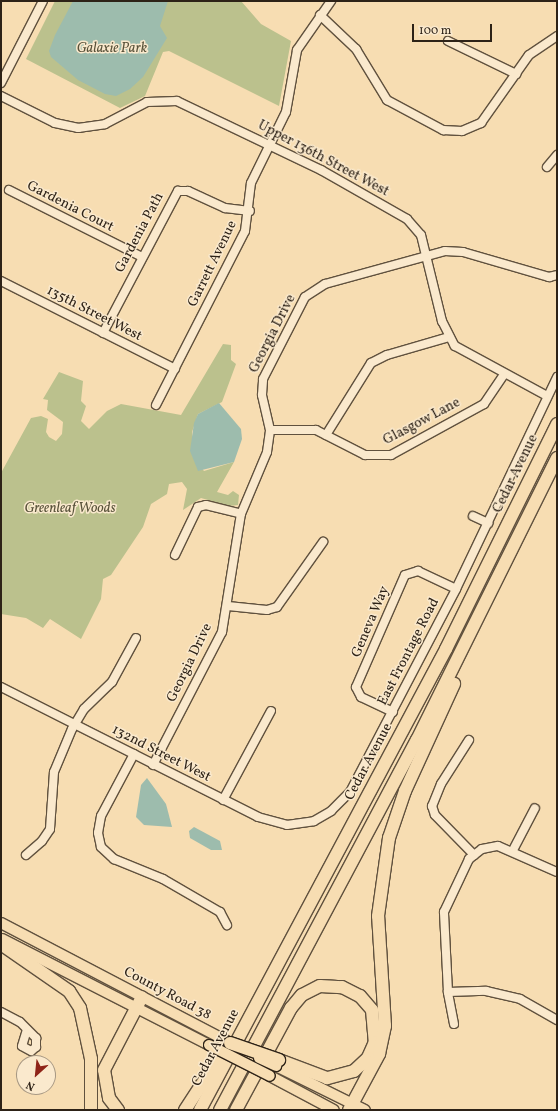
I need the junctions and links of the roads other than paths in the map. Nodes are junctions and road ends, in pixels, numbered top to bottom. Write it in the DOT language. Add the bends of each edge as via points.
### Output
graph roads {
  1 [pos="43,1"];
  2 [pos="331,1"];
  3 [pos="320,15"];
  4 [pos="557,36"];
  5 [pos="448,41"];
  6 [pos="516,74"];
  7 [pos="1,83"];
  8 [pos="1,96"];
  9 [pos="270,145"];
  10 [pos="557,155"];
  11 [pos="547,167"];
  12 [pos="9,190"];
  13 [pos="250,210"];
  14 [pos="429,254"];
  15 [pos="142,257"];
  16 [pos="557,275"];
  17 [pos="1,281"];
  18 [pos="103,334"];
  19 [pos="449,336"];
  20 [pos="175,369"];
  21 [pos="504,374"];
  22 [pos="557,377"];
  23 [pos="547,396"];
  24 [pos="156,405"];
  25 [pos="557,424"];
  26 [pos="270,430"];
  27 [pos="326,434"];
  28 [pos="557,458"];
  29 [pos="241,514"];
  30 [pos="473,516"];
  31 [pos="488,523"];
  32 [pos="323,542"];
  33 [pos="175,555"];
  34 [pos="500,578"];
  35 [pos="456,589"];
  36 [pos="228,606"];
  37 [pos="136,638"];
  38 [pos="1,688"];
  39 [pos="271,712"];
  40 [pos="393,712"];
  41 [pos="74,725"];
  42 [pos="469,740"];
  43 [pos="134,754"];
  44 [pos="154,765"];
  45 [pos="223,800"];
  46 [pos="535,808"];
  47 [pos="314,821"];
  48 [pos="513,850"];
  49 [pos="26,855"];
  50 [pos="474,855"];
  51 [pos="557,872"];
  52 [pos="1,923"];
  53 [pos="227,924"];
  54 [pos="1,939"];
  55 [pos="1,944"];
  56 [pos="273,974"];
  57 [pos="448,992"];
  58 [pos="139,995"];
  59 [pos="133,1006"];
  60 [pos="1,1012"];
  61 [pos="557,1020"];
  62 [pos="454,1024"];
  63 [pos="27,1030"];
  64 [pos="230,1043"];
  65 [pos="278,1063"];
  66 [pos="91,1092"];
  67 [pos="350,1107"];
  68 [pos="91,1110"];
  69 [pos="118,1110"];
  70 [pos="185,1110"];
  71 [pos="200,1110"];
  72 [pos="220,1110"];
  73 [pos="236,1110"];
  74 [pos="334,1110"];
  75 [pos="365,1110"];
  1 -- 7 [label="street"];
  2 -- 3 [label="street, Garrett Avenue"];
  3 -- 6 [label="street" via="356,48 387,100 443,130 462,132 481,123"];
  3 -- 9 [label="street, Garrett Avenue" via="298,50 291,98"];
  4 -- 6 [label="street" via="533,51"];
  5 -- 6 [label="street"];
  8 -- 9 [label="street, Upper 136th Street West" via="55,123 78,128 106,124 147,102 177,101"];
  9 -- 13 [label="street, Garrett Avenue" via="251,183"];
  9 -- 14 [label="street, Upper 136th Street West" via="407,219 421,234"];
  10 -- 11 [label="street"];
  12 -- 15 [label="street, Gardenia Court"];
  13 -- 15 [label="street, Gardenia Path" via="225,208 188,190 178,191"];
  13 -- 20 [label="street, Garrett Avenue" via="245,231"];
  14 -- 16 [label="street, Georgia Drive" via="463,252 549,277"];
  14 -- 19 [label="street, Upper 136th Street West"];
  14 -- 26 [label="street, Georgia Drive" via="325,284 305,297 263,378 262,395"];
  15 -- 18 [label="street, Gardenia Path"];
  17 -- 18 [label="street, 135th Street West"];
  18 -- 20 [label="street, 135th Street West"];
  19 -- 21 [label="street, Upper 136th Street West" via="465,354"];
  19 -- 27 [label="street" via="387,354 371,363"];
  20 -- 24 [label="street, Garrett Avenue"];
  21 -- 23 [label="street, Upper 136th Street West"];
  21 -- 27 [label="street, Glasgow Lane" via="484,404 391,455 365,456"];
  22 -- 23 [label="street, East Frontage Road"];
  23 -- 31 [label="street, East Frontage Road"];
  25 -- 56 [label="highway, Cedar Avenue" via="446,649"];
  26 -- 27 [label="street, Glasgow Lane" via="304,428"];
  26 -- 29 [label="street, Georgia Drive" via="267,452"];
  28 -- 34 [label="highway"];
  29 -- 33 [label="street" via="206,505 198,507"];
  29 -- 36 [label="street, Georgia Drive"];
  30 -- 31 [label="street"];
  31 -- 35 [label="street, East Frontage Road"];
  32 -- 36 [label="street" via="277,607 267,610"];
  34 -- 67 [label="highway" via="405,791 389,838 378,916 385,1026 379,1054"];
  34 -- 72 [label="highway"];
  35 -- 40 [label="street, East Frontage Road"];
  35 -- 40 [label="street, Geneva Way" via="418,571 405,575 356,687 361,696"];
  36 -- 44 [label="street, Georgia Drive" via="222,632"];
  37 -- 41 [label="street" via="107,689 84,709"];
  38 -- 41 [label="street, 132nd Street West"];
  39 -- 45 [label="street"];
  40 -- 47 [label="street, East Frontage Road" via="350,792 331,811"];
  41 -- 43 [label="street, 132nd Street West"];
  41 -- 49 [label="street" via="54,772 50,829 42,841"];
  42 -- 50 [label="street" via="432,806 435,815"];
  43 -- 44 [label="street, 132nd Street West"];
  43 -- 53 [label="street" via="102,816 98,833 101,847 114,859 163,879 220,912"];
  44 -- 45 [label="street, 132nd Street West"];
  45 -- 47 [label="street, 132nd Street West" via="271,822"];
  46 -- 48 [label="street"];
  48 -- 50 [label="street" via="498,846"];
  48 -- 51 [label="street"];
  50 -- 57 [label="street" via="459,875 444,912"];
  52 -- 58 [label="main road, County Road 38"];
  54 -- 59 [label="main road, County Road 38"];
  55 -- 66 [label="highway" via="69,991 80,1008 91,1059"];
  56 -- 70 [label="highway"];
  56 -- 71 [label="highway, Cedar Avenue"];
  57 -- 61 [label="street" via="486,991 520,999"];
  57 -- 62 [label="street"];
  58 -- 59 [label="highway"];
  58 -- 64 [label="main road, County Road 38"];
  59 -- 66 [label="highway" via="100,1062"];
  59 -- 69 [label="highway" via="104,1070 109,1098"];
  59 -- 74 [label="main road, County Road 38, bridge"];
  60 -- 63 [label="street"];
  64 -- 65 [label="highway, bridge"];
  65 -- 67 [label="main road"];
  65 -- 73 [label="highway" via="327,1078 354,1071 368,1058 375,1042 372,1010 360,996 342,987 320,986 302,995 291,1008"];
  66 -- 68 [label="highway"];
  67 -- 75 [label="main road"];
}
